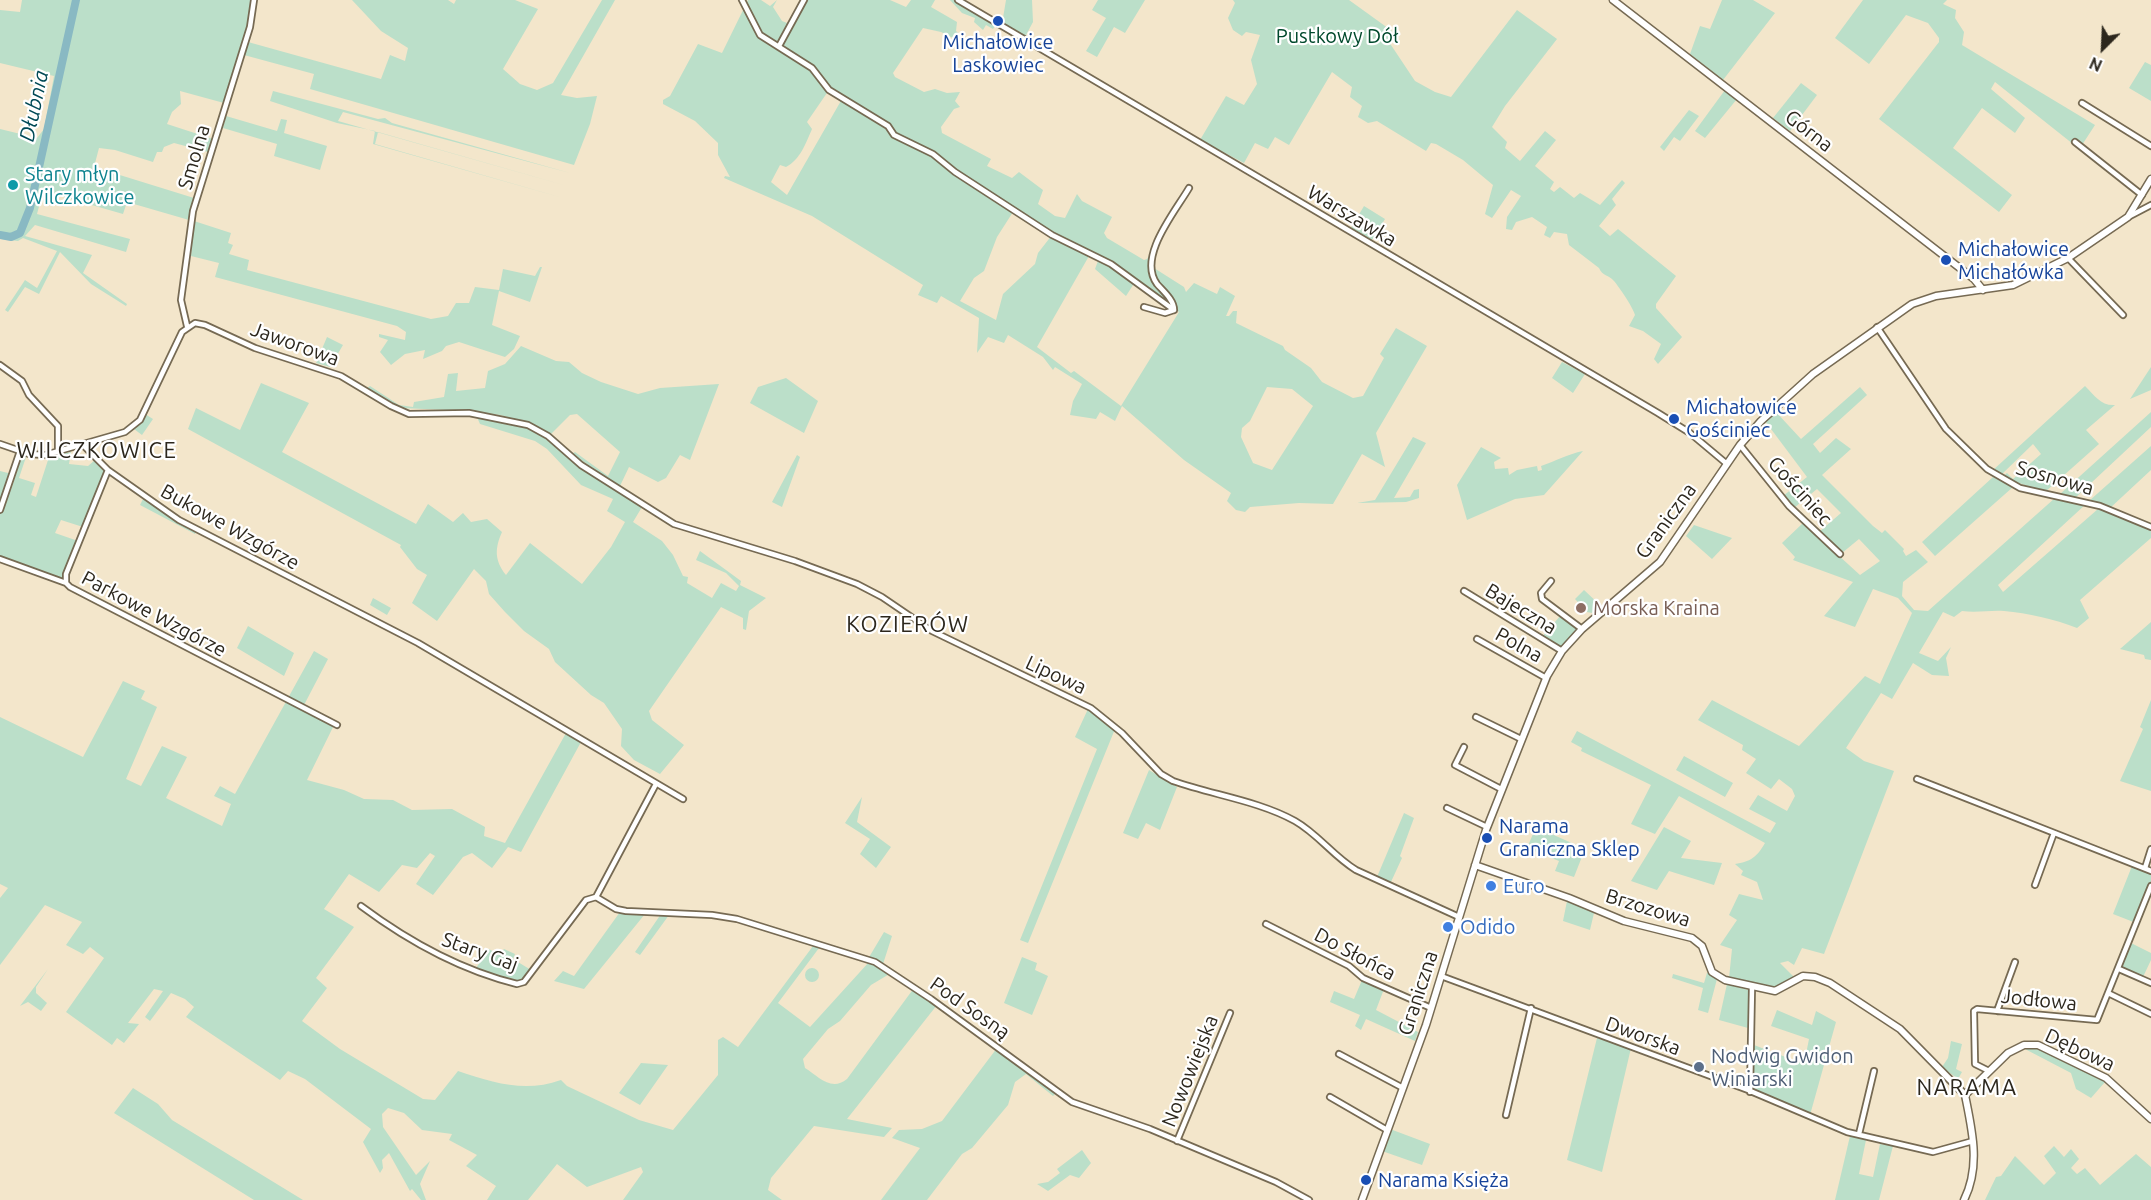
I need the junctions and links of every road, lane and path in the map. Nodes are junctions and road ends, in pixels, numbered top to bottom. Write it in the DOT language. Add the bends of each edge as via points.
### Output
graph roads {
  1 [pos="254,0"];
  2 [pos="742,0"];
  3 [pos="804,0"];
  4 [pos="958,0"];
  5 [pos="1613,0"];
  6 [pos="779,46"];
  7 [pos="2082,103"];
  8 [pos="2075,142"];
  9 [pos="2151,146"];
  10 [pos="2151,180"];
  11 [pos="1189,188"];
  12 [pos="2142,195"];
  13 [pos="2151,205"];
  14 [pos="2128,217"];
  15 [pos="2068,258"];
  16 [pos="1983,290"];
  17 [pos="1144,307"];
  18 [pos="1174,310"];
  19 [pos="2123,315"];
  20 [pos="187,326"];
  21 [pos="1876,327"];
  22 [pos="0,365"];
  23 [pos="0,444"];
  24 [pos="83,445"];
  25 [pos="1740,445"];
  26 [pos="20,451"];
  27 [pos="58,452"];
  28 [pos="1727,464"];
  29 [pos="108,470"];
  30 [pos="620,490"];
  31 [pos="0,510"];
  32 [pos="2151,527"];
  33 [pos="1840,554"];
  34 [pos="0,559"];
  35 [pos="1551,581"];
  36 [pos="66,583"];
  37 [pos="1464,591"];
  38 [pos="1582,630"];
  39 [pos="1477,639"];
  40 [pos="1562,651"];
  41 [pos="1546,678"];
  42 [pos="1476,717"];
  43 [pos="338,725"];
  44 [pos="1521,739"];
  45 [pos="1464,747"];
  46 [pos="1917,779"];
  47 [pos="656,784"];
  48 [pos="1502,789"];
  49 [pos="683,800"];
  50 [pos="1447,808"];
  51 [pos="1487,827"];
  52 [pos="2054,833"];
  53 [pos="2151,849"];
  54 [pos="1475,866"];
  55 [pos="2145,868"];
  56 [pos="2151,871"];
  57 [pos="2035,885"];
  58 [pos="2151,886"];
  59 [pos="596,897"];
  60 [pos="361,906"];
  61 [pos="1459,917"];
  62 [pos="1266,924"];
  63 [pos="2015,962"];
  64 [pos="2119,969"];
  65 [pos="1441,976"];
  66 [pos="2151,983"];
  67 [pos="1752,987"];
  68 [pos="2110,994"];
  69 [pos="1431,1008"];
  70 [pos="1531,1008"];
  71 [pos="1997,1011"];
  72 [pos="1230,1013"];
  73 [pos="2151,1014"];
  74 [pos="1339,1054"];
  75 [pos="1981,1068"];
  76 [pos="1874,1071"];
  77 [pos="1989,1071"];
  78 [pos="1978,1083"];
  79 [pos="1403,1088"];
  80 [pos="1750,1092"];
  81 [pos="1965,1095"];
  82 [pos="1330,1097"];
  83 [pos="1506,1115"];
  84 [pos="2151,1119"];
  85 [pos="1387,1130"];
  86 [pos="1859,1134"];
  87 [pos="1177,1141"];
  88 [pos="1973,1141"];
  89 [pos="1309,1200"];
  90 [pos="1362,1200"];
  91 [pos="1964,1200"];
  1 -- 20 [label="street, Smolna" via="193,211 181,300"];
  2 -- 6 [label="street" via="760,35"];
  3 -- 6 [label="street"];
  4 -- 28 [label="street, Warszawka" via="1658,413"];
  5 -- 16 [label="street, Górna" via="1974,279"];
  6 -- 18 [label="street" via="812,68 829,90 888,126 894,135 933,154 1052,235 1111,264"];
  7 -- 9 [label="street"];
  8 -- 12 [label="street"];
  10 -- 12 [label="street, Graniczna"];
  11 -- 18 [label="street" via="1150,255 1151,272"];
  12 -- 14 [label="street, Graniczna"];
  13 -- 14 [label="street"];
  14 -- 15 [label="street, Graniczna"];
  15 -- 16 [label="street, Graniczna" via="2013,285"];
  15 -- 19 [label="street"];
  16 -- 21 [label="street, Graniczna" via="1936,296 1912,304"];
  17 -- 18 [label="street" via="1165,313"];
  20 -- 24 [label="street" via="140,420 126,432"];
  20 -- 30 [label="street, Jaworowa" via="205,325 255,348 341,376 409,414 469,413 528,425"];
  21 -- 25 [label="street, Graniczna" via="1813,374"];
  21 -- 32 [label="street, Sosnowa" via="1946,429 1987,469 2020,488 2084,502"];
  22 -- 27 [label="street" via="22,381 29,395 58,426"];
  23 -- 26 [label="street"];
  24 -- 27 [label="street"];
  24 -- 29 [label="street, Bukowe Wzgórze"];
  25 -- 28 [label="street, Graniczna"];
  25 -- 33 [label="street, Gościniec" via="1789,506"];
  26 -- 27 [label="street" via="45,455"];
  26 -- 31 [label="street"];
  28 -- 38 [label="street, Graniczna" via="1660,562"];
  29 -- 36 [label="street, Parkowe Wzgórze" via="66,574"];
  29 -- 47 [label="street, Bukowe Wzgórze" via="179,520 418,643"];
  30 -- 61 [label="street, Lipowa" via="674,524 857,584 932,631 1091,708 1173,781 1295,821 1356,870"];
  34 -- 36 [label="street"];
  35 -- 38 [label="street" via="1541,593 1542,598"];
  36 -- 43 [label="street, Parkowe Wzgórze"];
  37 -- 40 [label="street, Bajeczna"];
  38 -- 40 [label="street, Graniczna"];
  39 -- 41 [label="street, Polna"];
  40 -- 41 [label="street, Graniczna"];
  41 -- 44 [label="street, Graniczna"];
  42 -- 44 [label="street"];
  44 -- 48 [label="street, Graniczna"];
  45 -- 48 [label="street" via="1455,765"];
  46 -- 52 [label="street"];
  47 -- 49 [label="street, Bukowe Wzgórze"];
  47 -- 59 [label="street"];
  48 -- 51 [label="street, Graniczna"];
  50 -- 51 [label="street"];
  51 -- 54 [label="street, Graniczna"];
  52 -- 55 [label="street"];
  52 -- 57 [label="street"];
  53 -- 55 [label="street"];
  54 -- 61 [label="street, Graniczna"];
  54 -- 67 [label="street, Brzozowa" via="1624,921 1692,938 1702,945 1712,972"];
  55 -- 56 [label="street"];
  58 -- 64 [label="street, Jodłowa"];
  59 -- 60 [label="street, Stary Gaj" via="586,900 524,982 517,984 429,950"];
  59 -- 87 [label="street, Pod Sosną" via="626,911 737,919 875,962 940,1004 1072,1102"];
  61 -- 65 [label="street, Graniczna"];
  62 -- 69 [label="street, Do Słońca" via="1349,966 1363,978"];
  63 -- 71 [label="street"];
  64 -- 66 [label="street"];
  64 -- 68 [label="street, Jodłowa"];
  65 -- 69 [label="street, Graniczna"];
  65 -- 70 [label="street, Dworska"];
  67 -- 80 [label="street"];
  67 -- 81 [label="street, Brzozowa" via="1775,991 1803,976 1830,983 1900,1029"];
  68 -- 71 [label="street, Jodłowa" via="2101,1015 2091,1020"];
  68 -- 73 [label="street"];
  69 -- 79 [label="street, Graniczna"];
  70 -- 80 [label="street, Dworska"];
  70 -- 83 [label="street"];
  71 -- 75 [label="street, Jodłowa" via="1977,1009 1973,1014 1974,1059"];
  72 -- 87 [label="street, Nowowiejska"];
  74 -- 79 [label="street"];
  75 -- 77 [label="street"];
  75 -- 78 [label="street"];
  76 -- 86 [label="street"];
  77 -- 78 [label="street, Dębowa"];
  77 -- 84 [label="street, Dębowa" via="2018,1047 2045,1047 2106,1078"];
  78 -- 81 [label="street, Dębowa"];
  79 -- 85 [label="street, Graniczna"];
  80 -- 86 [label="street, Dworska"];
  81 -- 88 [label="street"];
  82 -- 85 [label="street"];
  85 -- 90 [label="street, Graniczna"];
  86 -- 88 [label="street, Dworska" via="1933,1152"];
  87 -- 89 [label="street, Pod Sosną"];
  88 -- 91 [label="street" via="1974,1175"];
}
